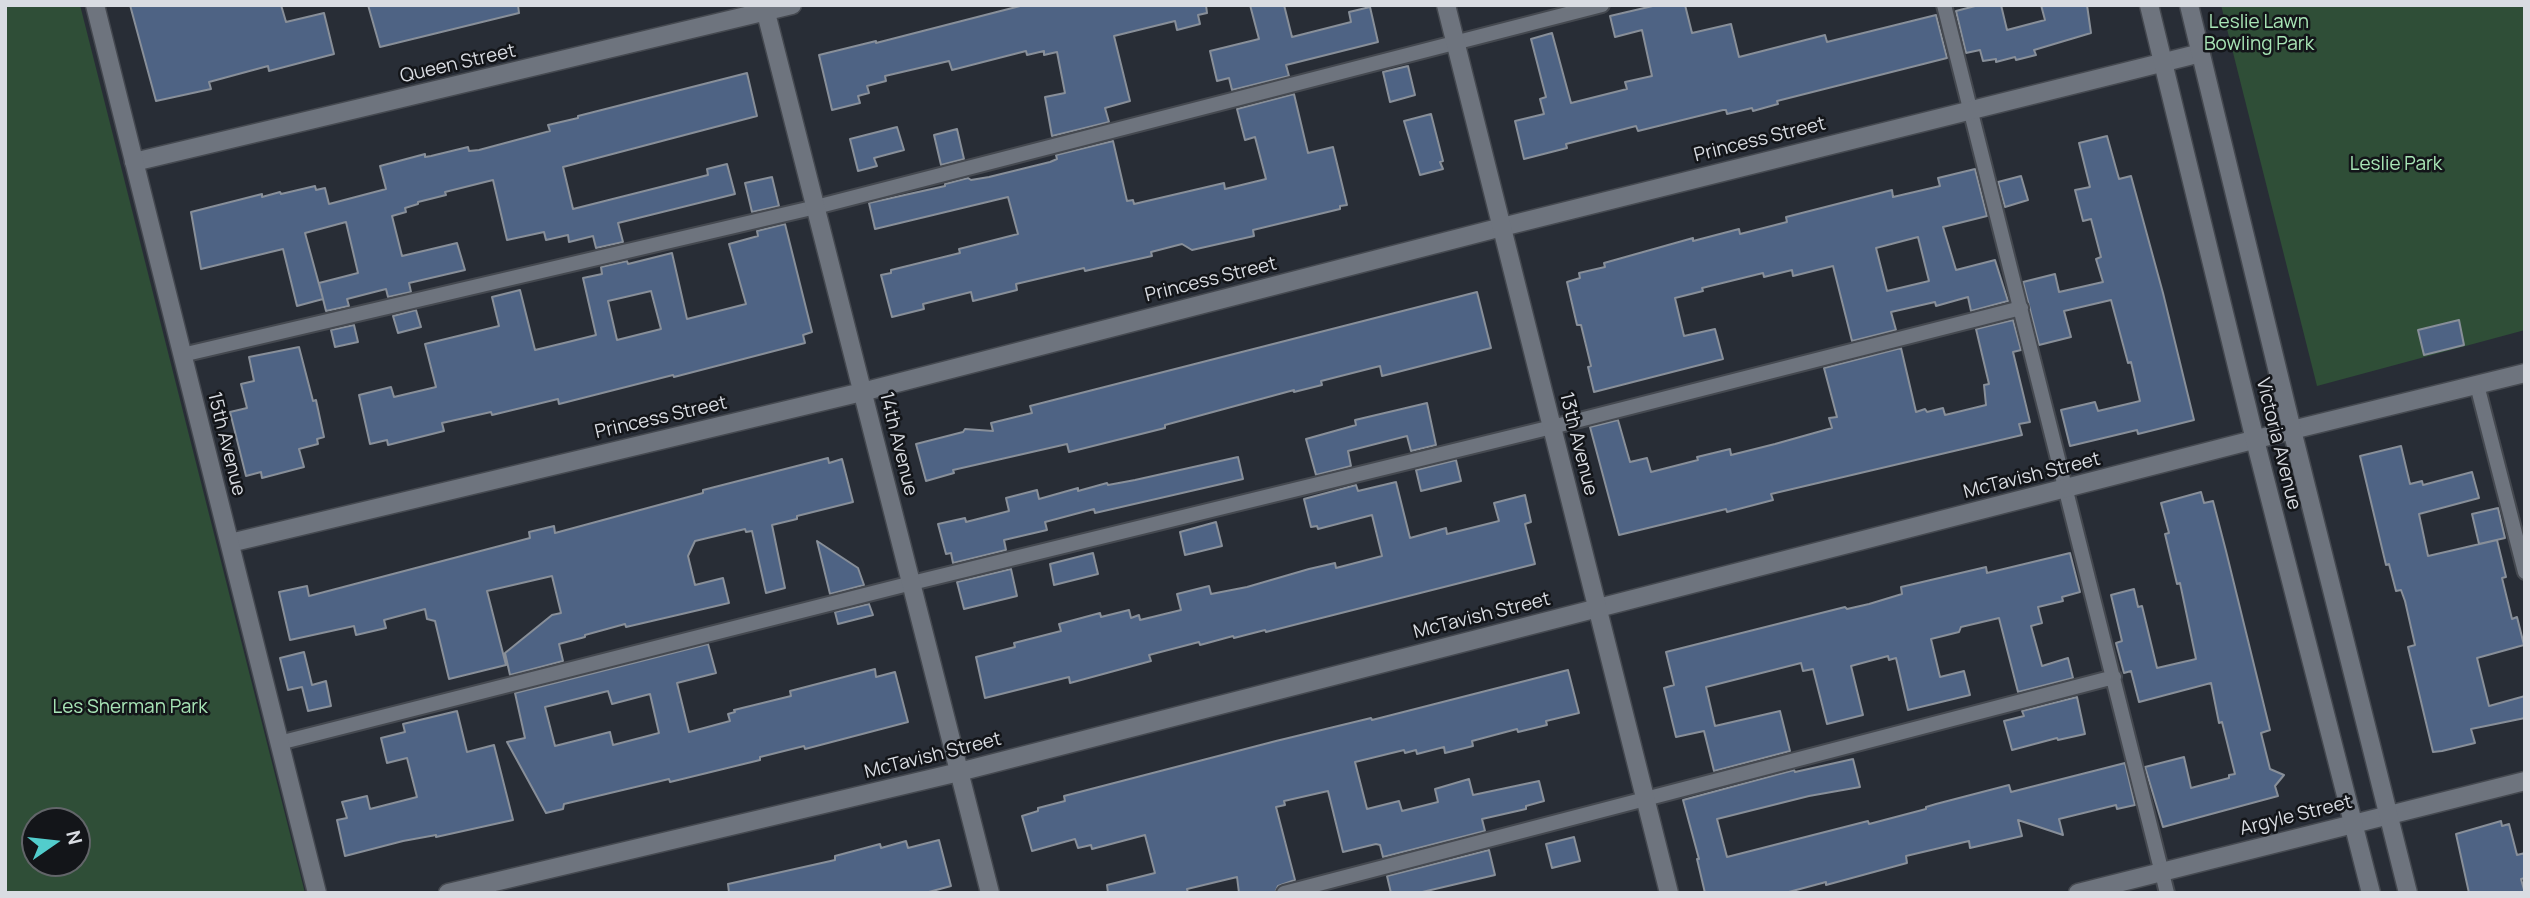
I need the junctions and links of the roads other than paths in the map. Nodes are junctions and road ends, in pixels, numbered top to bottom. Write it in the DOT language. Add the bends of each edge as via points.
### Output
graph roads {
  1 [pos="95,5"];
  2 [pos="792,5"];
  3 [pos="1446,5"];
  4 [pos="1602,5"];
  5 [pos="1944,5"];
  6 [pos="2149,5"];
  7 [pos="2189,5"];
  8 [pos="765,8"];
  9 [pos="1456,42"];
  10 [pos="2201,53"];
  11 [pos="2164,62"];
  12 [pos="1970,109"];
  13 [pos="134,162"];
  14 [pos="816,207"];
  15 [pos="1502,227"];
  16 [pos="2021,308"];
  17 [pos="182,355"];
  18 [pos="2525,373"];
  19 [pos="2477,385"];
  20 [pos="862,392"];
  21 [pos="1552,427"];
  22 [pos="2292,430"];
  23 [pos="2255,440"];
  24 [pos="2066,490"];
  25 [pos="230,543"];
  26 [pos="2525,572"];
  27 [pos="912,583"];
  28 [pos="1597,608"];
  29 [pos="2113,677"];
  30 [pos="279,743"];
  31 [pos="960,772"];
  32 [pos="2525,781"];
  33 [pos="1646,800"];
  34 [pos="2389,815"];
  35 [pos="2354,824"];
  36 [pos="2162,872"];
  37 [pos="317,893"];
  38 [pos="448,893"];
  39 [pos="990,893"];
  40 [pos="1284,893"];
  41 [pos="1669,893"];
  42 [pos="2078,893"];
  43 [pos="2167,893"];
  44 [pos="2371,893"];
  45 [pos="2408,893"];
  1 -- 13 [label="street, 15th Avenue"];
  2 -- 8 [label="street, Queen Street"];
  3 -- 9 [label="street, 13th Avenue"];
  4 -- 9 [label="lane"];
  5 -- 12 [label="lane"];
  6 -- 11 [label="street, Victoria Avenue"];
  7 -- 10 [label="street, Victoria Avenue"];
  8 -- 13 [label="street, Queen Street"];
  8 -- 14 [label="street, 14th Avenue"];
  9 -- 14 [label="lane"];
  9 -- 15 [label="street, 13th Avenue"];
  10 -- 11 [label="street, Princess Street"];
  10 -- 22 [label="street, Victoria Avenue"];
  11 -- 12 [label="street, Princess Street"];
  11 -- 23 [label="street, Victoria Avenue"];
  12 -- 15 [label="street, Princess Street"];
  12 -- 16 [label="lane"];
  13 -- 17 [label="street, 15th Avenue"];
  14 -- 17 [label="lane"];
  14 -- 20 [label="street, 14th Avenue"];
  15 -- 20 [label="street, Princess Street"];
  15 -- 21 [label="street, 13th Avenue"];
  16 -- 21 [label="lane"];
  16 -- 24 [label="lane"];
  17 -- 25 [label="street, 15th Avenue"];
  18 -- 19 [label="street, McTavish Street"];
  19 -- 22 [label="street, McTavish Street"];
  19 -- 26 [label="lane"];
  20 -- 25 [label="street, Princess Street"];
  20 -- 27 [label="street, 14th Avenue"];
  21 -- 27 [label="lane"];
  21 -- 28 [label="street, 13th Avenue"];
  22 -- 23 [label="street, McTavish Street"];
  22 -- 34 [label="street, Victoria Avenue"];
  23 -- 24 [label="street, McTavish Street"];
  23 -- 35 [label="street, Victoria Avenue"];
  24 -- 28 [label="street, McTavish Street"];
  24 -- 29 [label="lane"];
  25 -- 30 [label="street, 15th Avenue"];
  27 -- 30 [label="lane"];
  27 -- 31 [label="street, 14th Avenue"];
  28 -- 31 [label="street, McTavish Street"];
  28 -- 33 [label="street, 13th Avenue"];
  29 -- 33 [label="lane"];
  29 -- 36 [label="lane"];
  30 -- 37 [label="street, 15th Avenue"];
  31 -- 38 [label="street, McTavish Street"];
  31 -- 39 [label="street, 14th Avenue"];
  32 -- 34 [label="street, Argyle Street"];
  33 -- 40 [label="lane"];
  33 -- 41 [label="street, 13th Avenue"];
  34 -- 35 [label="street, Argyle Street"];
  34 -- 45 [label="street, Victoria Avenue"];
  35 -- 36 [label="street, Argyle Street"];
  35 -- 44 [label="street, Victoria Avenue"];
  36 -- 42 [label="street, Argyle Street"];
  36 -- 43 [label="lane"];
}
